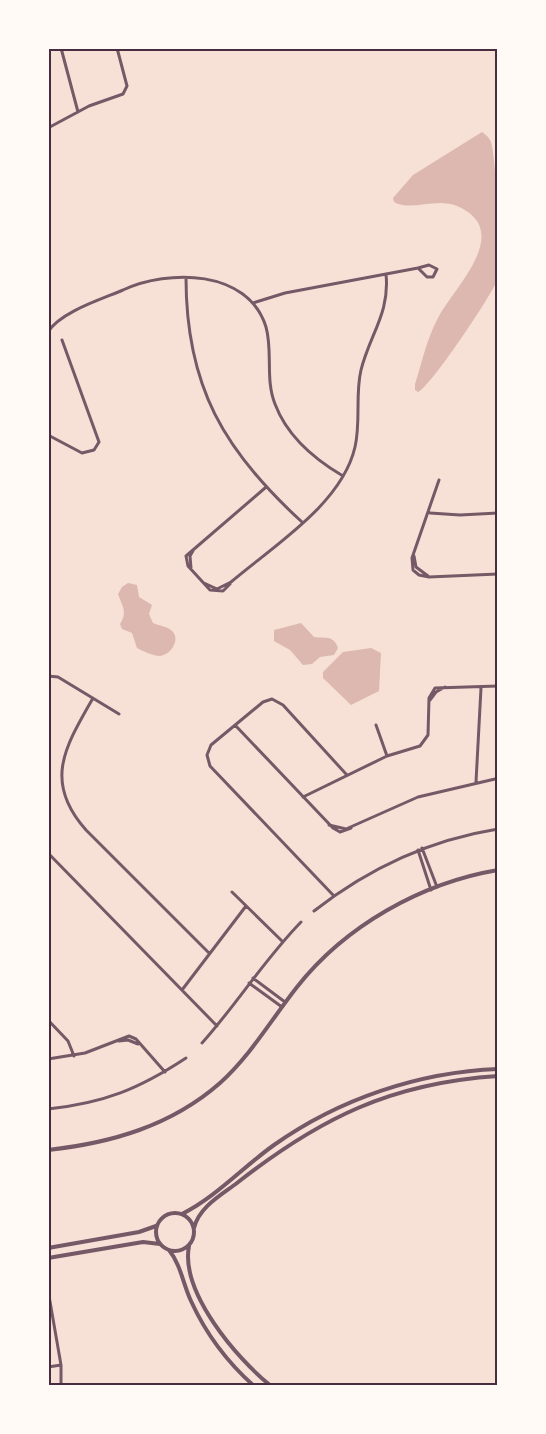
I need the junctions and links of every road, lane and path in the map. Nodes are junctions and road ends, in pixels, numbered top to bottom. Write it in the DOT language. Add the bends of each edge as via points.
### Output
graph roads {
  1 [pos="62,48"];
  2 [pos="117,48"];
  3 [pos="78,112"];
  4 [pos="48,128"];
  5 [pos="418,268"];
  6 [pos="386,274"];
  7 [pos="186,278"];
  8 [pos="191,278"];
  9 [pos="188,292"];
  10 [pos="264,300"];
  11 [pos="252,303"];
  12 [pos="258,311"];
  13 [pos="48,332"];
  14 [pos="62,340"];
  15 [pos="48,435"];
  16 [pos="343,476"];
  17 [pos="439,480"];
  18 [pos="265,488"];
  19 [pos="430,513"];
  20 [pos="498,513"];
  21 [pos="302,522"];
  22 [pos="498,574"];
  23 [pos="48,676"];
  24 [pos="498,686"];
  25 [pos="481,687"];
  26 [pos="93,698"];
  27 [pos="119,714"];
  28 [pos="235,725"];
  29 [pos="376,725"];
  30 [pos="387,756"];
  31 [pos="346,774"];
  32 [pos="495,779"];
  33 [pos="476,782"];
  34 [pos="303,797"];
  35 [pos="498,829"];
  36 [pos="422,848"];
  37 [pos="418,850"];
  38 [pos="48,853"];
  39 [pos="498,870"];
  40 [pos="437,887"];
  41 [pos="431,890"];
  42 [pos="232,892"];
  43 [pos="334,896"];
  44 [pos="246,906"];
  45 [pos="314,911"];
  46 [pos="301,922"];
  47 [pos="282,941"];
  48 [pos="209,952"];
  49 [pos="252,978"];
  50 [pos="249,983"];
  51 [pos="182,990"];
  52 [pos="285,1002"];
  53 [pos="282,1007"];
  54 [pos="48,1020"];
  55 [pos="217,1026"];
  56 [pos="202,1043"];
  57 [pos="74,1056"];
  58 [pos="186,1058"];
  59 [pos="48,1059"];
  60 [pos="498,1069"];
  61 [pos="165,1072"];
  62 [pos="498,1076"];
  63 [pos="48,1109"];
  64 [pos="48,1150"];
  65 [pos="183,1214"];
  66 [pos="157,1226"];
  67 [pos="194,1228"];
  68 [pos="160,1244"];
  69 [pos="189,1246"];
  70 [pos="48,1248"];
  71 [pos="169,1250"];
  72 [pos="48,1258"];
  73 [pos="48,1290"];
  74 [pos="50,1313"];
  75 [pos="61,1365"];
  76 [pos="48,1367"];
  77 [pos="61,1386"];
  78 [pos="254,1386"];
  79 [pos="271,1386"];
  1 -- 3 [label="street"];
  2 -- 3 [label="street" via="126,91"];
  3 -- 4 [label="street"];
  5 -- 5 [label="street" via="430,278 437,272 432,265"];
  5 -- 6 [label="street"];
  6 -- 10 [label="street"];
  6 -- 16 [label="street" via="385,310 362,368 357,435"];
  7 -- 8 [label="street"];
  7 -- 9 [label="street"];
  7 -- 13 [label="street" via="154,279 129,287 59,319"];
  8 -- 9 [label="street"];
  8 -- 11 [label="street" via="225,284"];
  9 -- 18 [label="street" via="191,342 207,396 237,454"];
  10 -- 11 [label="street"];
  10 -- 12 [label="street"];
  11 -- 12 [label="street"];
  12 -- 16 [label="street" via="267,333 270,389 279,414 309,452"];
  14 -- 15 [label="street" via="99,442 86,453"];
  16 -- 21 [label="street" via="322,505"];
  17 -- 19 [label="street"];
  18 -- 21 [label="street"];
  18 -- 21 [label="street" via="190,556 192,570 210,590 218,592"];
  19 -- 20 [label="street"];
  19 -- 22 [label="street" via="414,554 416,567 429,577"];
  23 -- 26 [label="street" via="58,677"];
  24 -- 25 [label="street"];
  25 -- 30 [label="street" via="439,686 432,690 424,743"];
  25 -- 33 [label="street"];
  26 -- 27 [label="street"];
  26 -- 48 [label="street" via="64,752 62,780 69,808 86,830"];
  28 -- 31 [label="street" via="263,702 278,701"];
  28 -- 34 [label="street"];
  28 -- 43 [label="street" via="209,748 208,763"];
  29 -- 30 [label="street"];
  30 -- 31 [label="street"];
  31 -- 34 [label="street"];
  32 -- 33 [label="street"];
  33 -- 34 [label="street" via="418,797 340,832"];
  35 -- 36 [label="street"];
  36 -- 37 [label="street"];
  36 -- 40 [label="street"];
  37 -- 41 [label="street"];
  37 -- 43 [label="street" via="374,870"];
  38 -- 51 [label="street"];
  39 -- 40 [label="street"];
  40 -- 41 [label="street"];
  41 -- 52 [label="street" via="378,916 340,942"];
  42 -- 44 [label="street"];
  43 -- 45 [label="street"];
  44 -- 47 [label="street"];
  44 -- 48 [label="street"];
  46 -- 47 [label="street"];
  47 -- 49 [label="street"];
  48 -- 51 [label="street"];
  49 -- 50 [label="street"];
  49 -- 52 [label="street"];
  50 -- 53 [label="street"];
  50 -- 55 [label="street"];
  51 -- 55 [label="street"];
  52 -- 53 [label="street"];
  53 -- 64 [label="street" via="236,1067 180,1111 116,1139"];
  54 -- 57 [label="street" via="64,1036"];
  55 -- 56 [label="street"];
  57 -- 59 [label="street"];
  57 -- 61 [label="street" via="132,1037"];
  58 -- 61 [label="street"];
  60 -- 65 [label="street" via="419,1080 350,1103 275,1144"];
  61 -- 63 [label="street" via="118,1095"];
  62 -- 67 [label="street" via="411,1090 328,1120 274,1154 207,1207"];
  65 -- 66 [label="street" via="164,1216"];
  65 -- 67 [label="street"];
  66 -- 68 [label="street"];
  66 -- 70 [label="street"];
  67 -- 69 [label="street"];
  68 -- 71 [label="street"];
  68 -- 72 [label="street" via="143,1242"];
  69 -- 71 [label="street"];
  69 -- 79 [label="street" via="192,1275 207,1310 240,1358"];
  71 -- 78 [label="street" via="211,1337"];
  73 -- 74 [label="street"];
  74 -- 75 [label="street"];
  75 -- 76 [label="street"];
  75 -- 77 [label="street"];
}
